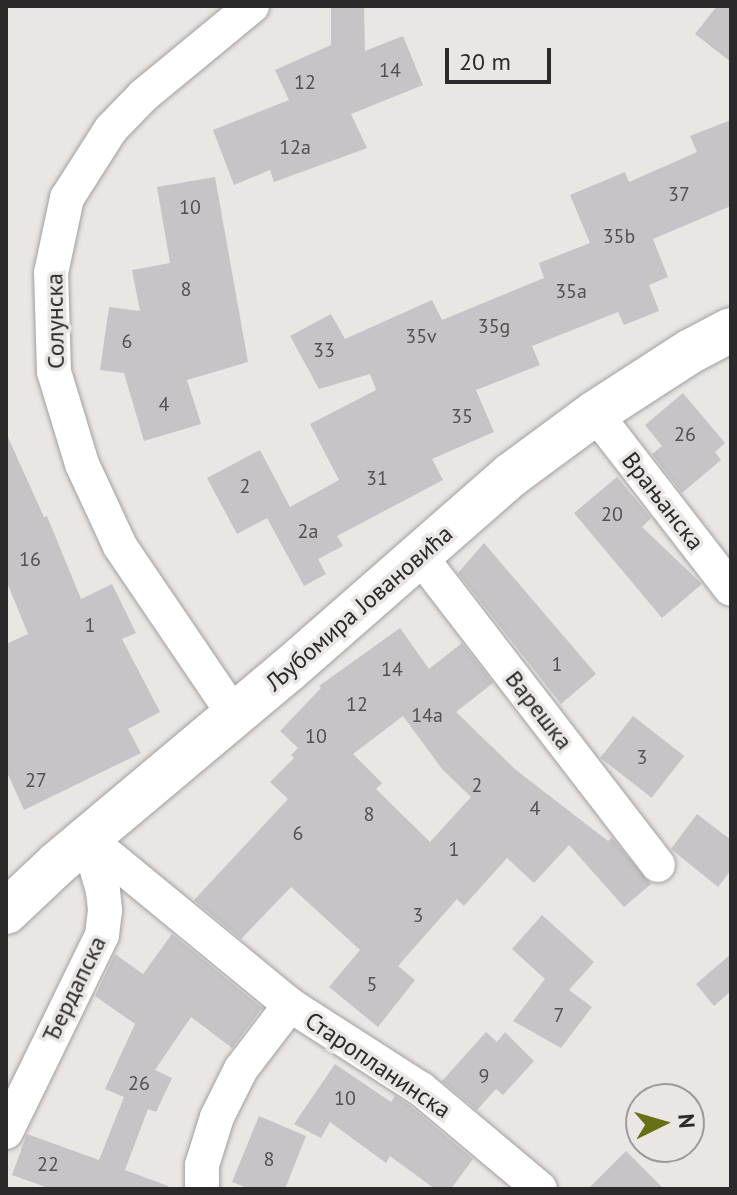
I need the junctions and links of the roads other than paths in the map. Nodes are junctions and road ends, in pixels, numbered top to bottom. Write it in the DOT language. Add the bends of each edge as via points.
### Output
graph roads {
  1 [pos="252,6"];
  2 [pos="731,330"];
  3 [pos="595,413"];
  4 [pos="420,556"];
  5 [pos="731,589"];
  6 [pos="235,716"];
  7 [pos="88,839"];
  8 [pos="658,865"];
  9 [pos="6,912"];
  10 [pos="290,1005"];
  11 [pos="6,1132"];
  12 [pos="202,1189"];
  13 [pos="540,1189"];
  1 -- 6 [label="street, Солунска" via="111,129 67,198 51,273 54,372 82,464 120,546"];
  2 -- 3 [label="street, Љубомира Јовановића"];
  3 -- 4 [label="street, Љубомира Јовановића" via="511,475"];
  3 -- 5 [label="street, Врањанска"];
  4 -- 6 [label="street, Љубомира Јовановића"];
  4 -- 8 [label="street, Варешка"];
  6 -- 7 [label="street, Љубомира Јовановића"];
  7 -- 9 [label="street, Љубомира Јовановића"];
  7 -- 10 [label="street, Старопланинска"];
  7 -- 11 [label="street, Ђердапска" via="103,891 102,935"];
  10 -- 12 [label="street, Старопланинска" via="241,1069 217,1117 202,1165"];
  10 -- 13 [label="street, Старопланинска" via="421,1089"];
}
